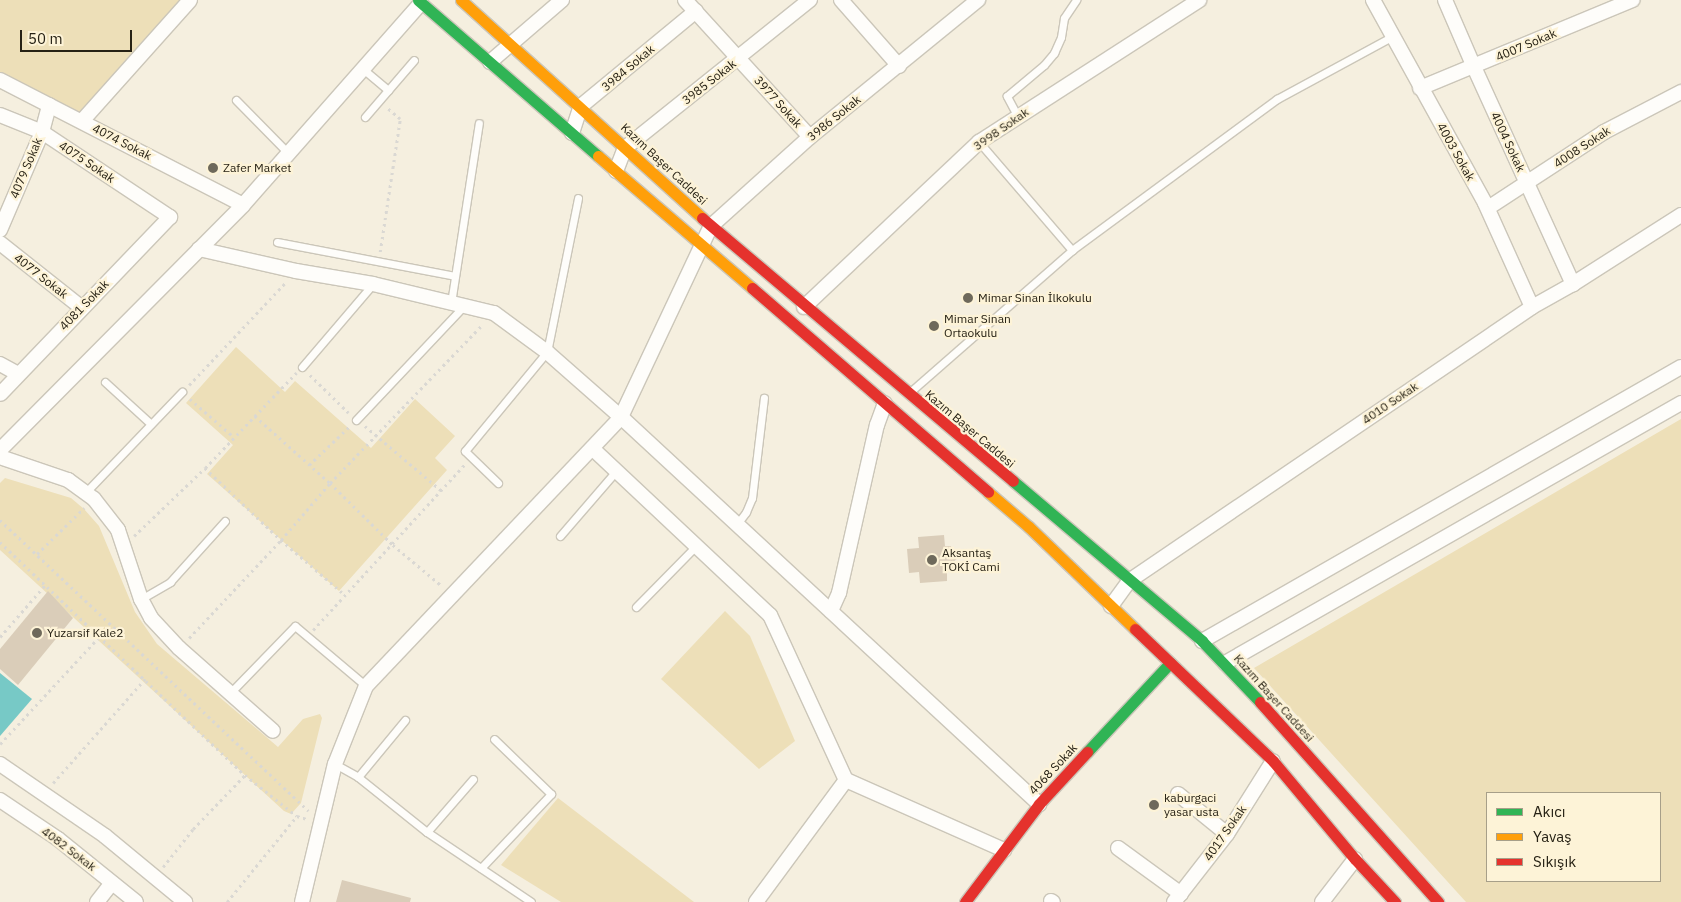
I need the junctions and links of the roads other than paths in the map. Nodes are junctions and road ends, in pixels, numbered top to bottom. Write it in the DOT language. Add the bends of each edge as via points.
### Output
graph roads {
  1 [pos="190,0"];
  2 [pos="461,0"];
  3 [pos="562,0"];
  4 [pos="685,0"];
  5 [pos="810,0"];
  6 [pos="841,0"];
  7 [pos="978,0"];
  8 [pos="1076,0"];
  9 [pos="1199,0"];
  10 [pos="1373,0"];
  11 [pos="1446,0"];
  12 [pos="1632,0"];
  13 [pos="420,2"];
  14 [pos="696,11"];
  15 [pos="1393,36"];
  16 [pos="510,45"];
  17 [pos="739,59"];
  18 [pos="414,60"];
  19 [pos="490,62"];
  20 [pos="899,66"];
  21 [pos="1474,67"];
  22 [pos="364,68"];
  23 [pos="0,80"];
  24 [pos="1420,88"];
  25 [pos="388,90"];
  26 [pos="1681,92"];
  27 [pos="236,100"];
  28 [pos="50,105"];
  29 [pos="581,106"];
  30 [pos="0,115"];
  31 [pos="366,117"];
  32 [pos="1018,117"];
  33 [pos="82,122"];
  34 [pos="480,123"];
  35 [pos="42,132"];
  36 [pos="572,133"];
  37 [pos="810,137"];
  38 [pos="979,142"];
  39 [pos="625,148"];
  40 [pos="288,153"];
  41 [pos="616,171"];
  42 [pos="1527,183"];
  43 [pos="578,198"];
  44 [pos="243,205"];
  45 [pos="1488,208"];
  46 [pos="1681,216"];
  47 [pos="170,217"];
  48 [pos="710,226"];
  49 [pos="0,230"];
  50 [pos="277,242"];
  51 [pos="0,243"];
  52 [pos="700,244"];
  53 [pos="199,249"];
  54 [pos="1072,250"];
  55 [pos="455,276"];
  56 [pos="373,284"];
  57 [pos="1573,284"];
  58 [pos="457,305"];
  59 [pos="804,307"];
  60 [pos="1532,307"];
  61 [pos="82,308"];
  62 [pos="547,352"];
  63 [pos="0,364"];
  64 [pos="302,366"];
  65 [pos="1681,366"];
  66 [pos="18,374"];
  67 [pos="105,382"];
  68 [pos="182,392"];
  69 [pos="0,394"];
  70 [pos="908,394"];
  71 [pos="764,398"];
  72 [pos="885,403"];
  73 [pos="1681,403"];
  74 [pos="621,418"];
  75 [pos="356,420"];
  76 [pos="151,424"];
  77 [pos="593,449"];
  78 [pos="0,450"];
  79 [pos="0,457"];
  80 [pos="617,470"];
  81 [pos="498,483"];
  82 [pos="90,495"];
  83 [pos="225,521"];
  84 [pos="737,524"];
  85 [pos="560,536"];
  86 [pos="697,545"];
  87 [pos="1129,581"];
  88 [pos="141,599"];
  89 [pos="1110,606"];
  90 [pos="636,607"];
  91 [pos="832,611"];
  92 [pos="1202,641"];
  93 [pos="1170,663"];
  94 [pos="1225,663"];
  95 [pos="366,686"];
  96 [pos="231,692"];
  97 [pos="405,720"];
  98 [pos="273,731"];
  99 [pos="494,739"];
  100 [pos="1273,761"];
  101 [pos="0,764"];
  102 [pos="335,764"];
  103 [pos="358,777"];
  104 [pos="473,779"];
  105 [pos="846,780"];
  106 [pos="1178,794"];
  107 [pos="0,800"];
  108 [pos="1039,804"];
  109 [pos="428,832"];
  110 [pos="1227,834"];
  111 [pos="1118,848"];
  112 [pos="1004,850"];
  113 [pos="1355,859"];
  114 [pos="481,868"];
  115 [pos="112,883"];
  116 [pos="1177,898"];
  117 [pos="97,902"];
  118 [pos="136,902"];
  119 [pos="185,902"];
  120 [pos="302,902"];
  121 [pos="531,902"];
  122 [pos="756,902"];
  123 [pos="965,902"];
  124 [pos="1322,902"];
  125 [pos="1395,902"];
  126 [pos="1438,902"];
  1 -- 33 [label="street"];
  2 -- 16 [label="main road, Kazım Başer Caddesi"];
  3 -- 16 [label="street"];
  4 -- 14 [label="street, 3977 Sokak"];
  5 -- 17 [label="street, 3985 Sokak"];
  6 -- 20 [label="street"];
  7 -- 20 [label="street, 3986 Sokak"];
  8 -- 32 [label="lane" via="1064,18 1054,53 1007,96"];
  9 -- 32 [label="street, 3998 Sokak"];
  10 -- 15 [label="street, 4003 Sokak"];
  11 -- 21 [label="street, 4004 Sokak"];
  12 -- 21 [label="street, 4007 Sokak"];
  13 -- 19 [label="main road"];
  13 -- 22 [label="street"];
  14 -- 17 [label="street, 3977 Sokak"];
  14 -- 29 [label="street, 3984 Sokak"];
  15 -- 24 [label="street, 4003 Sokak"];
  15 -- 54 [label="lane" via="1277,99"];
  16 -- 19 [label="street"];
  16 -- 29 [label="main road, Kazım Başer Caddesi"];
  17 -- 37 [label="street, 3977 Sokak"];
  17 -- 39 [label="street, 3985 Sokak"];
  18 -- 25 [label="lane"];
  19 -- 36 [label="main road"];
  20 -- 37 [label="street, 3986 Sokak"];
  21 -- 24 [label="street, 4007 Sokak"];
  21 -- 42 [label="street, 4004 Sokak"];
  22 -- 25 [label="lane"];
  22 -- 40 [label="street"];
  23 -- 28 [label="street, 4074 Sokak"];
  24 -- 45 [label="street, 4003 Sokak"];
  25 -- 31 [label="lane"];
  26 -- 42 [label="street, 4008 Sokak" via="1604,132"];
  27 -- 40 [label="lane"];
  28 -- 33 [label="street, 4074 Sokak"];
  28 -- 35 [label="street, 4079 Sokak"];
  29 -- 36 [label="street"];
  29 -- 39 [label="main road, Kazım Başer Caddesi"];
  30 -- 35 [label="street, 4075 Sokak"];
  32 -- 38 [label="street, 3998 Sokak"];
  33 -- 44 [label="street, 4074 Sokak"];
  34 -- 55 [label="lane"];
  35 -- 47 [label="street, 4075 Sokak"];
  35 -- 49 [label="street, 4079 Sokak"];
  36 -- 41 [label="main road"];
  37 -- 48 [label="street, 3986 Sokak"];
  38 -- 54 [label="lane"];
  38 -- 59 [label="street, 3998 Sokak"];
  39 -- 41 [label="street"];
  39 -- 48 [label="main road, Kazım Başer Caddesi"];
  40 -- 44 [label="street"];
  41 -- 52 [label="main road"];
  42 -- 45 [label="street, 4008 Sokak"];
  42 -- 57 [label="street, 4004 Sokak"];
  43 -- 62 [label="lane"];
  44 -- 53 [label="street"];
  45 -- 60 [label="street, 4003 Sokak"];
  46 -- 57 [label="street, 4010 Sokak"];
  47 -- 61 [label="street, 4081 Sokak"];
  48 -- 52 [label="street, 3986 Sokak"];
  48 -- 59 [label="main road, Kazım Başer Caddesi"];
  50 -- 55 [label="lane"];
  51 -- 61 [label="street, 4077 Sokak"];
  52 -- 72 [label="main road"];
  52 -- 74 [label="street, 3986 Sokak"];
  53 -- 56 [label="street"];
  53 -- 78 [label="street"];
  54 -- 70 [label="lane"];
  55 -- 58 [label="lane"];
  56 -- 58 [label="street"];
  56 -- 64 [label="lane"];
  57 -- 60 [label="street, 4010 Sokak"];
  58 -- 62 [label="street" via="494,313"];
  58 -- 75 [label="lane"];
  59 -- 70 [label="main road, Kazım Başer Caddesi"];
  60 -- 87 [label="street, 4010 Sokak"];
  61 -- 66 [label="street, 4081 Sokak"];
  62 -- 74 [label="street"];
  62 -- 81 [label="lane" via="465,450"];
  63 -- 66 [label="street"];
  65 -- 92 [label="street"];
  66 -- 69 [label="street, 4081 Sokak"];
  67 -- 76 [label="lane"];
  68 -- 76 [label="lane"];
  70 -- 87 [label="main road, Kazım Başer Caddesi"];
  71 -- 84 [label="lane" via="752,498"];
  72 -- 89 [label="main road" via="1029,527"];
  72 -- 91 [label="street"];
  73 -- 94 [label="street"];
  74 -- 77 [label="street, 3986 Sokak"];
  74 -- 84 [label="street"];
  76 -- 82 [label="lane"];
  77 -- 80 [label="street"];
  77 -- 95 [label="street, 3986 Sokak"];
  79 -- 82 [label="street" via="51,473"];
  80 -- 85 [label="lane"];
  80 -- 86 [label="street"];
  82 -- 88 [label="street" via="110,518 124,545"];
  83 -- 88 [label="lane" via="170,582"];
  84 -- 91 [label="street"];
  86 -- 90 [label="lane"];
  86 -- 105 [label="street" via="770,615"];
  87 -- 89 [label="street, 4010 Sokak"];
  87 -- 92 [label="main road, Kazım Başer Caddesi"];
  88 -- 96 [label="street" via="152,618 179,648"];
  89 -- 93 [label="main road"];
  91 -- 108 [label="street"];
  92 -- 94 [label="main road, Kazım Başer Caddesi"];
  93 -- 100 [label="main road"];
  93 -- 108 [label="main road, 4068 Sokak"];
  94 -- 126 [label="main road, Kazım Başer Caddesi"];
  95 -- 96 [label="lane" via="295,626"];
  95 -- 102 [label="street"];
  96 -- 98 [label="street"];
  97 -- 103 [label="lane"];
  99 -- 114 [label="lane" via="551,794"];
  100 -- 110 [label="street, 4017 Sokak"];
  100 -- 113 [label="main road"];
  101 -- 119 [label="street" via="105,836"];
  102 -- 103 [label="lane"];
  102 -- 120 [label="street"];
  103 -- 109 [label="lane"];
  104 -- 109 [label="lane"];
  105 -- 112 [label="street"];
  105 -- 122 [label="street"];
  106 -- 110 [label="street"];
  107 -- 115 [label="street, 4082 Sokak" via="58,839"];
  108 -- 112 [label="main road, 4068 Sokak"];
  109 -- 114 [label="lane"];
  110 -- 116 [label="street, 4017 Sokak"];
  111 -- 116 [label="street"];
  112 -- 123 [label="main road, 4068 Sokak"];
  113 -- 124 [label="street"];
  113 -- 125 [label="main road"];
  114 -- 121 [label="lane"];
  115 -- 117 [label="street"];
  115 -- 118 [label="street, 4082 Sokak"];
}
